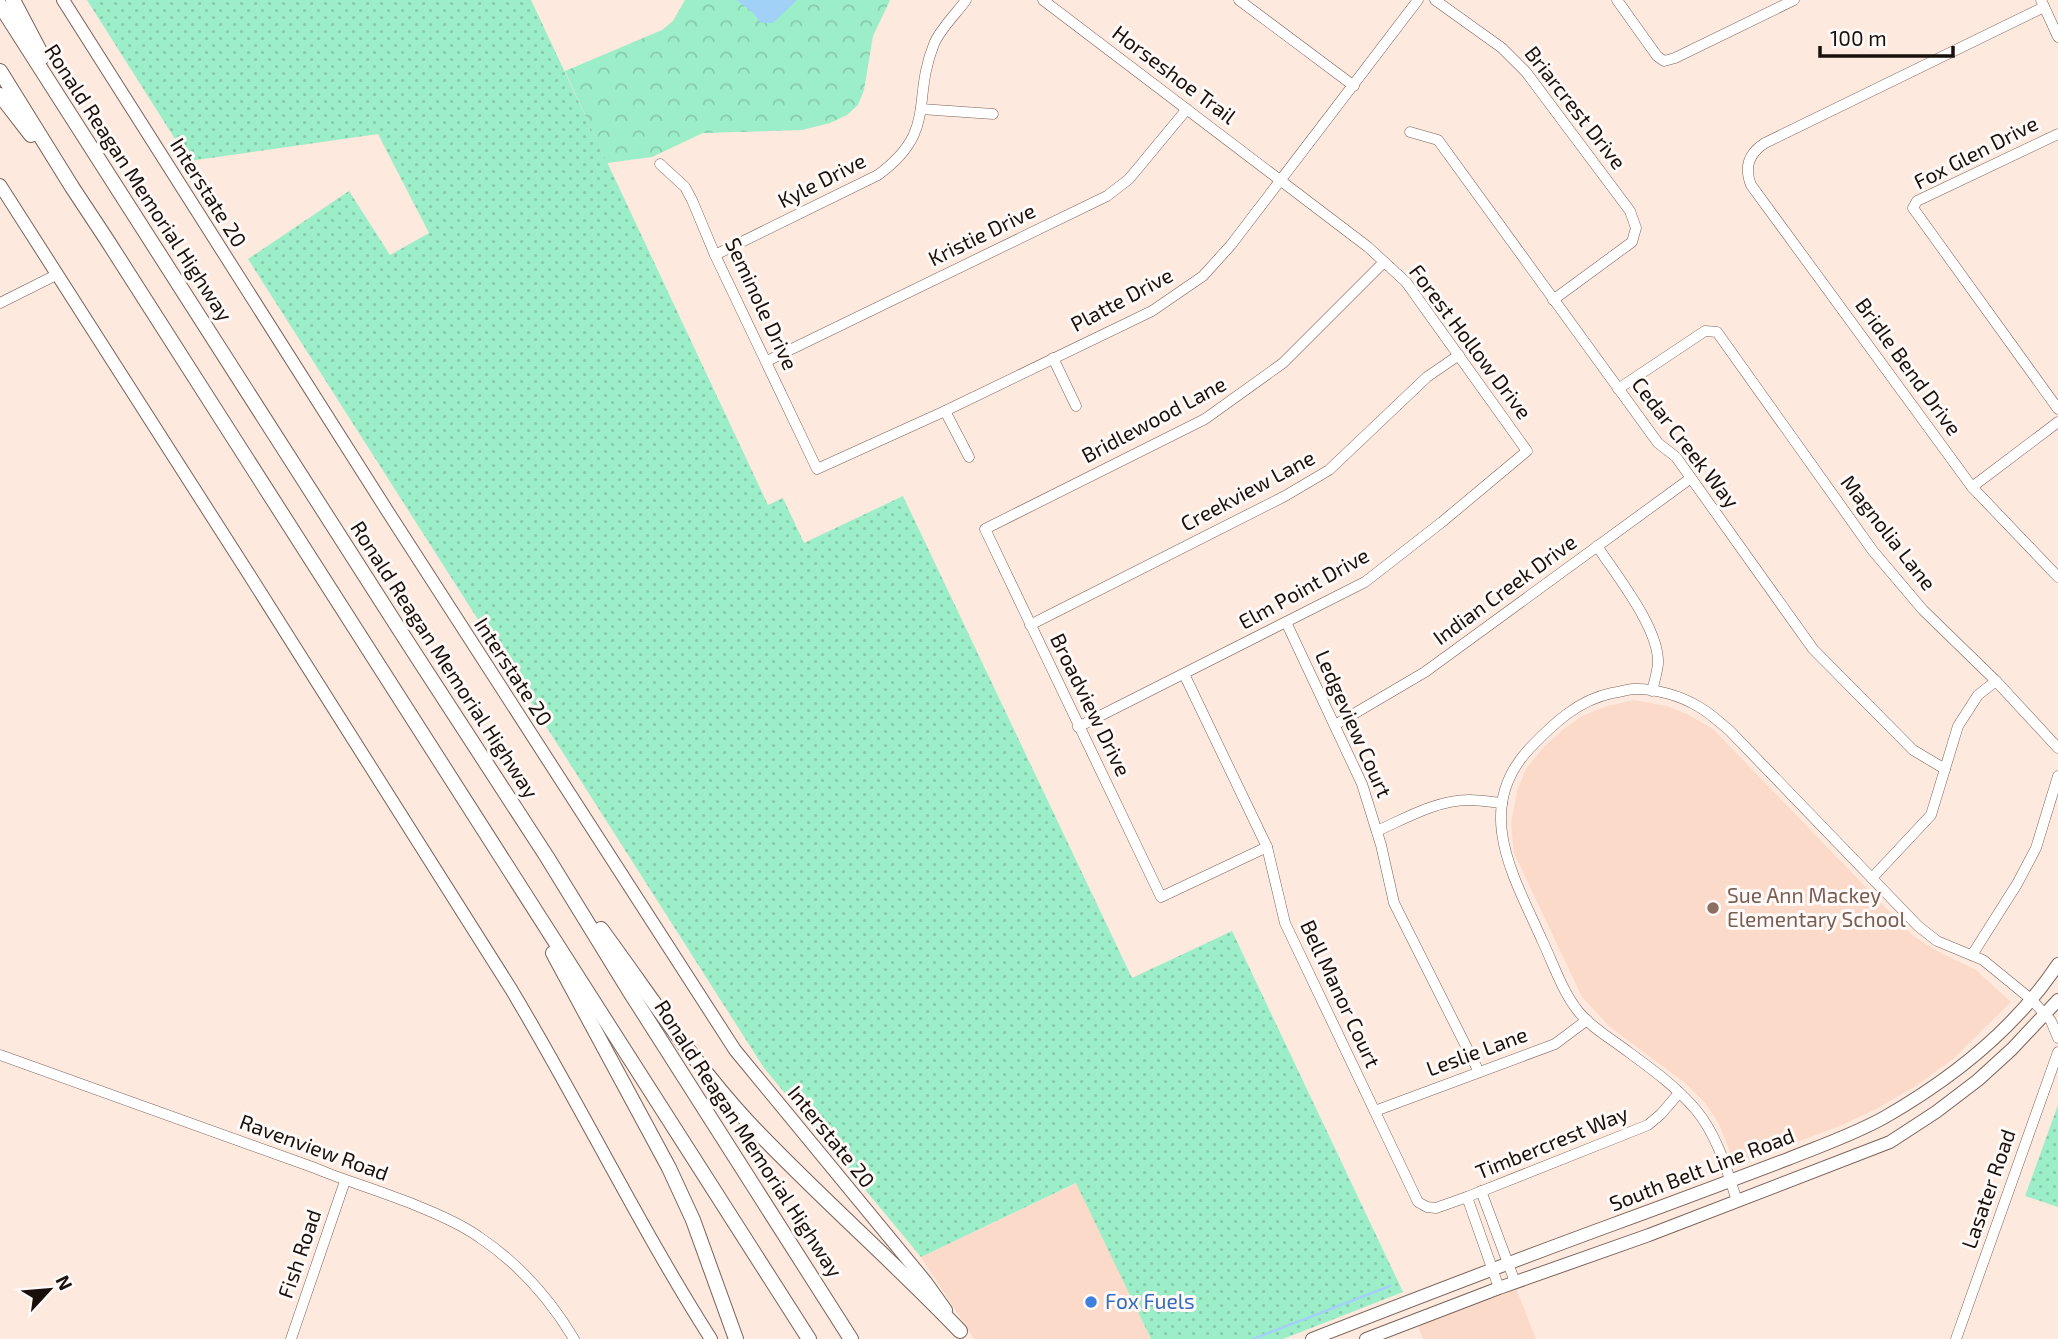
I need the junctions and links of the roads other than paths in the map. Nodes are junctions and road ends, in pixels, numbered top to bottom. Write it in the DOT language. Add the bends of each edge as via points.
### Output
graph roads {
  1 [pos="13,0"];
  2 [pos="63,0"];
  3 [pos="966,0"];
  4 [pos="1043,0"];
  5 [pos="1239,0"];
  6 [pos="1418,0"];
  7 [pos="1435,0"];
  8 [pos="1617,0"];
  9 [pos="1794,0"];
  10 [pos="2042,4"];
  11 [pos="0,5"];
  12 [pos="2058,37"];
  13 [pos="0,71"];
  14 [pos="1354,86"];
  15 [pos="0,95"];
  16 [pos="921,109"];
  17 [pos="1187,109"];
  18 [pos="993,114"];
  19 [pos="78,127"];
  20 [pos="1410,132"];
  21 [pos="2058,134"];
  22 [pos="660,164"];
  23 [pos="1281,181"];
  24 [pos="0,186"];
  25 [pos="72,187"];
  26 [pos="715,255"];
  27 [pos="1384,262"];
  28 [pos="56,275"];
  29 [pos="1553,300"];
  30 [pos="0,303"];
  31 [pos="1459,355"];
  32 [pos="1053,358"];
  33 [pos="767,360"];
  34 [pos="1618,389"];
  35 [pos="1076,406"];
  36 [pos="2058,409"];
  37 [pos="945,411"];
  38 [pos="2058,422"];
  39 [pos="1527,451"];
  40 [pos="969,457"];
  41 [pos="817,469"];
  42 [pos="1691,478"];
  43 [pos="1972,486"];
  44 [pos="985,529"];
  45 [pos="1597,546"];
  46 [pos="2058,577"];
  47 [pos="1286,622"];
  48 [pos="1030,625"];
  49 [pos="1184,674"];
  50 [pos="1996,681"];
  51 [pos="1652,691"];
  52 [pos="1335,725"];
  53 [pos="1078,727"];
  54 [pos="2058,748"];
  55 [pos="1945,769"];
  56 [pos="2058,776"];
  57 [pos="1502,803"];
  58 [pos="1377,831"];
  59 [pos="495,847"];
  60 [pos="1267,847"];
  61 [pos="547,857"];
  62 [pos="1872,878"];
  63 [pos="1972,955"];
  64 [pos="2058,964"];
  65 [pos="2032,1000"];
  66 [pos="2058,1000"];
  67 [pos="2046,1015"];
  68 [pos="1587,1020"];
  69 [pos="2058,1038"];
  70 [pos="2058,1052"];
  71 [pos="0,1055"];
  72 [pos="1479,1072"];
  73 [pos="1679,1093"];
  74 [pos="1375,1111"];
  75 [pos="345,1181"];
  76 [pos="1730,1181"];
  77 [pos="1481,1191"];
  78 [pos="1467,1197"];
  79 [pos="1737,1201"];
  80 [pos="1427,1207"];
  81 [pos="1507,1263"];
  82 [pos="1492,1269"];
  83 [pos="1515,1282"];
  84 [pos="1499,1288"];
  85 [pos="963,1335"];
  86 [pos="1319,1338"];
  87 [pos="291,1339"];
  88 [pos="574,1339"];
  89 [pos="711,1339"];
  90 [pos="736,1339"];
  91 [pos="809,1339"];
  92 [pos="851,1339"];
  93 [pos="1366,1339"];
  94 [pos="1956,1339"];
  1 -- 19 [label="highway"];
  2 -- 85 [label="main road, Interstate 20" via="721,1030 926,1282"];
  3 -- 16 [label="street, Kyle Drive" via="934,42"];
  4 -- 17 [label="street, Horseshoe Trail"];
  5 -- 14 [label="street"];
  6 -- 14 [label="street, Platte Drive"];
  7 -- 29 [label="street, Briarcrest Drive" via="1502,48 1526,72 1630,211 1636,228 1632,243"];
  8 -- 9 [label="street" via="1664,61"];
  10 -- 12 [label="street"];
  10 -- 43 [label="street, Bridle Bend Drive" via="1765,143 1747,165 1751,184"];
  11 -- 19 [label="highway, Ronald Reagan Memorial Highway"];
  13 -- 25 [label="highway"];
  14 -- 23 [label="street, Platte Drive"];
  15 -- 25 [label="highway"];
  16 -- 18 [label="street"];
  16 -- 26 [label="street, Kyle Drive" via="918,128 895,163"];
  17 -- 23 [label="street, Horseshoe Trail"];
  17 -- 33 [label="street, Kristie Drive" via="1129,179 1107,196"];
  19 -- 61 [label="highway, Ronald Reagan Memorial Highway"];
  20 -- 29 [label="street, Cedar Creek Way" via="1438,140"];
  21 -- 36 [label="street, Fox Glen Drive" via="1917,201 1913,208"];
  22 -- 26 [label="street, Seminole Drive" via="685,187"];
  23 -- 27 [label="street, Forest Hollow Drive"];
  23 -- 32 [label="street, Platte Drive" via="1203,276 1152,311"];
  24 -- 28 [label="main road"];
  25 -- 59 [label="highway"];
  26 -- 33 [label="street, Seminole Drive"];
  27 -- 31 [label="street, Forest Hollow Drive" via="1406,282"];
  27 -- 44 [label="street, Bridlewood Lane" via="1283,363 1215,413"];
  28 -- 30 [label="street"];
  28 -- 89 [label="main road" via="511,989"];
  29 -- 34 [label="street, Cedar Creek Way"];
  31 -- 39 [label="street, Forest Hollow Drive"];
  31 -- 48 [label="street, Creekview Lane" via="1427,377 1329,470"];
  32 -- 35 [label="street"];
  32 -- 37 [label="street, Platte Drive"];
  33 -- 41 [label="street, Seminole Drive"];
  34 -- 42 [label="street, Cedar Creek Way"];
  34 -- 50 [label="street, Magnolia Lane" via="1705,331 1717,332 1873,551 1923,610"];
  37 -- 40 [label="street"];
  37 -- 41 [label="street, Platte Drive"];
  38 -- 43 [label="street"];
  39 -- 47 [label="street, Elm Point Drive" via="1365,582"];
  42 -- 45 [label="street, Indian Creek Drive"];
  42 -- 55 [label="street, Cedar Creek Way" via="1813,649 1913,750"];
  43 -- 46 [label="street, Bridle Bend Drive"];
  44 -- 48 [label="street, Broadview Drive"];
  45 -- 51 [label="street" via="1654,641 1658,662"];
  45 -- 52 [label="street, Indian Creek Drive" via="1425,672"];
  47 -- 49 [label="street, Elm Point Drive"];
  47 -- 52 [label="street, Ledgeview Court"];
  48 -- 53 [label="street, Broadview Drive"];
  49 -- 53 [label="street, Elm Point Drive"];
  49 -- 60 [label="street, Bell Manor Court"];
  50 -- 54 [label="street, Magnolia Lane"];
  50 -- 55 [label="street" via="1978,695 1958,726"];
  51 -- 57 [label="street" via="1603,695 1575,708 1524,755"];
  51 -- 62 [label="street" via="1699,706 1729,730"];
  52 -- 58 [label="street, Ledgeview Court"];
  53 -- 60 [label="street, Broadview Drive" via="1161,897"];
  55 -- 62 [label="street" via="1931,815"];
  56 -- 63 [label="street" via="2036,848"];
  57 -- 58 [label="street" via="1444,803"];
  57 -- 68 [label="street" via="1503,846 1511,871 1564,987"];
  58 -- 72 [label="street, Ledgeview Court" via="1394,904"];
  59 -- 90 [label="highway" via="669,1168"];
  59 -- 91 [label="highway"];
  60 -- 74 [label="street, Bell Manor Court" via="1285,923"];
  61 -- 85 [label="highway" via="712,1080"];
  61 -- 92 [label="highway, Ronald Reagan Memorial Highway"];
  62 -- 63 [label="street" via="1918,926"];
  63 -- 65 [label="street"];
  64 -- 65 [label="main road, South Belt Line Road"];
  65 -- 67 [label="street"];
  65 -- 76 [label="main road, South Belt Line Road" via="1941,1083 1883,1118"];
  66 -- 67 [label="main road, South Belt Line Road"];
  67 -- 69 [label="street"];
  67 -- 79 [label="main road, South Belt Line Road" via="1978,1080 1890,1142"];
  68 -- 72 [label="street, Leslie Lane" via="1555,1044"];
  68 -- 73 [label="street"];
  70 -- 94 [label="street, Lasater Road"];
  71 -- 75 [label="street, Ravenview Road"];
  72 -- 74 [label="street, Leslie Lane"];
  73 -- 76 [label="street" via="1711,1132"];
  73 -- 77 [label="street, Timbercrest Way" via="1648,1125"];
  74 -- 80 [label="street, Bell Manor Court" via="1418,1202"];
  75 -- 87 [label="street, Fish Road"];
  75 -- 88 [label="street, Ravenview Road" via="477,1235 548,1300"];
  76 -- 79 [label="street"];
  76 -- 81 [label="main road, South Belt Line Road"];
  77 -- 78 [label="street, Timbercrest Way"];
  77 -- 81 [label="street"];
  78 -- 80 [label="street, Timbercrest Way"];
  78 -- 82 [label="street"];
  79 -- 83 [label="main road, South Belt Line Road"];
  81 -- 82 [label="main road, South Belt Line Road"];
  81 -- 83 [label="street"];
  82 -- 84 [label="street"];
  82 -- 86 [label="main road, South Belt Line Road"];
  83 -- 84 [label="main road, South Belt Line Road"];
  84 -- 93 [label="main road, South Belt Line Road"];
}
